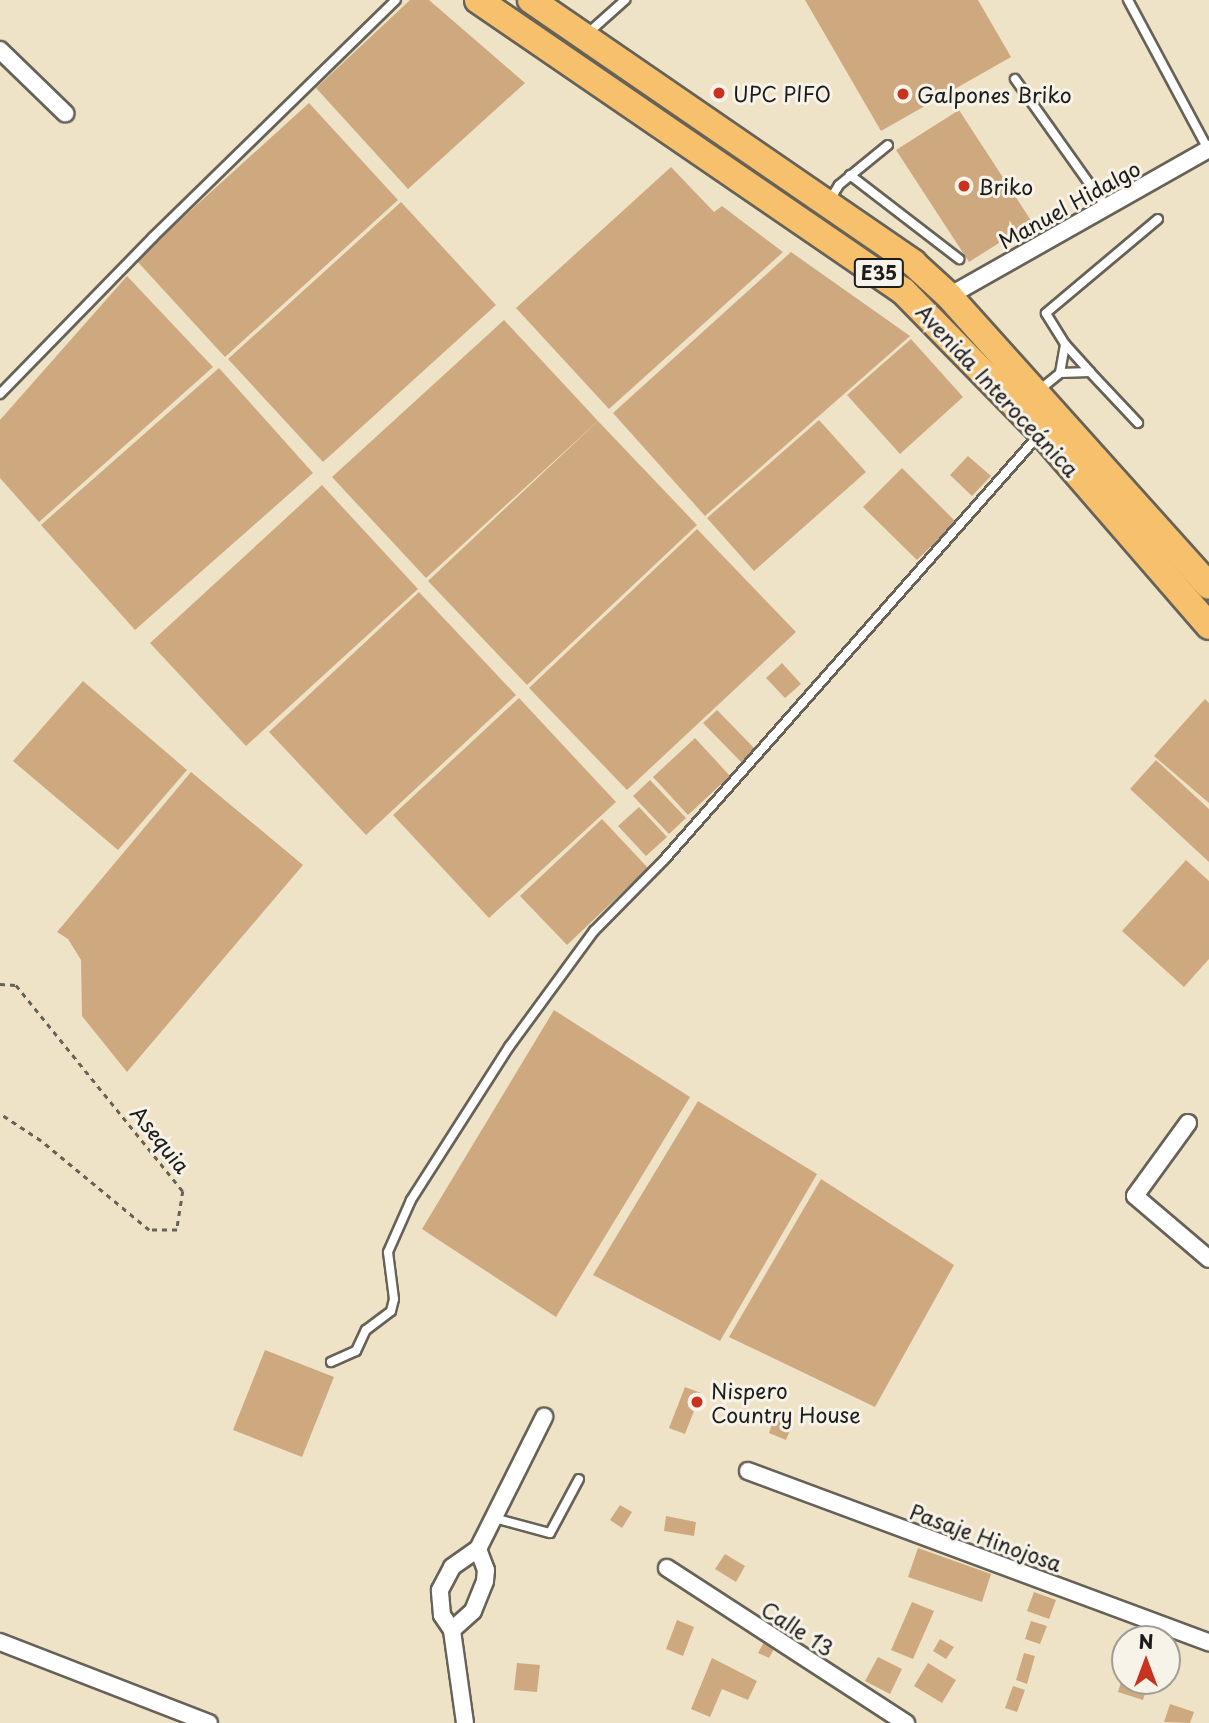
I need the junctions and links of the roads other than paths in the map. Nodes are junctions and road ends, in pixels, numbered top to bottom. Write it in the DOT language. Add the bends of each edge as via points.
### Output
graph roads {
  1 [pos="396,0"];
  2 [pos="478,0"];
  3 [pos="531,0"];
  4 [pos="554,0"];
  5 [pos="625,0"];
  6 [pos="1128,0"];
  7 [pos="575,33"];
  8 [pos="0,50"];
  9 [pos="1014,79"];
  10 [pos="65,113"];
  11 [pos="888,145"];
  12 [pos="1209,149"];
  13 [pos="850,175"];
  14 [pos="829,202"];
  15 [pos="1106,207"];
  16 [pos="1157,219"];
  17 [pos="959,259"];
  18 [pos="949,296"];
  19 [pos="1065,344"];
  20 [pos="1090,372"];
  21 [pos="1060,373"];
  22 [pos="1036,393"];
  23 [pos="0,394"];
  24 [pos="1138,424"];
  25 [pos="1042,432"];
  26 [pos="1209,586"];
  27 [pos="1209,626"];
  28 [pos="1188,1123"];
  29 [pos="1209,1259"];
  30 [pos="331,1362"];
  31 [pos="544,1417"];
  32 [pos="748,1471"];
  33 [pos="579,1479"];
  34 [pos="494,1518"];
  35 [pos="478,1549"];
  36 [pos="667,1568"];
  37 [pos="452,1630"];
  38 [pos="0,1642"];
  39 [pos="1209,1642"];
  40 [pos="209,1723"];
  41 [pos="465,1723"];
  42 [pos="906,1723"];
  1 -- 23 [label="lane"];
  2 -- 25 [label="highway, Avenida Interoceánica / E35" via="903,291"];
  3 -- 7 [label="highway, Avenida Interoceánica / E35"];
  4 -- 7 [label="highway"];
  5 -- 7 [label="lane"];
  6 -- 12 [label="lane"];
  7 -- 14 [label="highway, Avenida Interoceánica / E35"];
  8 -- 10 [label="street"];
  9 -- 15 [label="lane"];
  11 -- 13 [label="lane"];
  12 -- 15 [label="street, Manuel Hidalgo"];
  13 -- 14 [label="lane"];
  13 -- 17 [label="lane"];
  14 -- 18 [label="highway, Avenida Interoceánica / E35" via="913,263"];
  15 -- 18 [label="street, Manuel Hidalgo"];
  16 -- 19 [label="lane" via="1046,313"];
  18 -- 22 [label="highway, Avenida Interoceánica / E35"];
  19 -- 20 [label="lane"];
  19 -- 21 [label="lane"];
  20 -- 21 [label="lane"];
  20 -- 24 [label="lane"];
  21 -- 22 [label="lane"];
  22 -- 26 [label="highway, Avenida Interoceánica / E35"];
  25 -- 27 [label="highway, Avenida Interoceánica / E35"];
  25 -- 30 [label="lane" via="664,860 594,931 509,1047 411,1200 388,1252 394,1299 391,1311 366,1329 356,1351"];
  28 -- 29 [label="street" via="1137,1187 1135,1196"];
  31 -- 34 [label="street"];
  32 -- 39 [label="street, Pasaje Hinojosa"];
  33 -- 34 [label="lane" via="550,1533"];
  34 -- 35 [label="street"];
  35 -- 37 [label="street" via="485,1581 473,1611"];
  35 -- 37 [label="street" via="452,1567 440,1590 442,1615"];
  36 -- 42 [label="street, Calle 13"];
  37 -- 41 [label="street"];
  38 -- 40 [label="street"];
}
